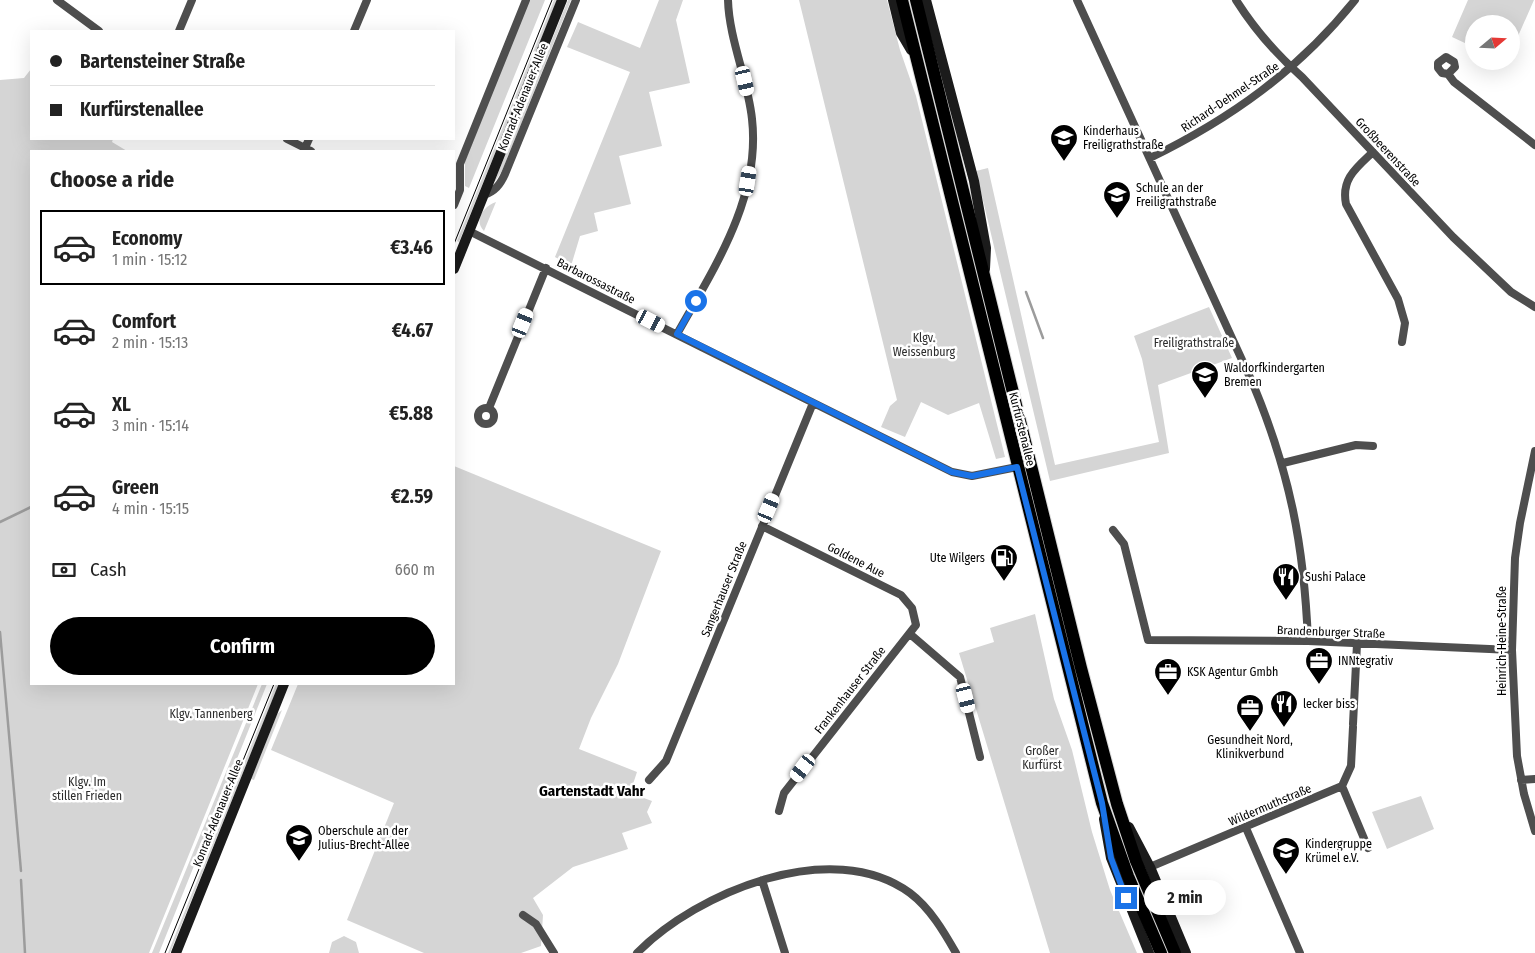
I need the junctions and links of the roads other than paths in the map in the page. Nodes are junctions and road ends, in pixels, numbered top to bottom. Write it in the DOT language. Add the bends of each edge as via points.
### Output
graph roads {
  1 [pos="57,0"];
  2 [pos="192,0"];
  3 [pos="367,0"];
  4 [pos="526,0"];
  5 [pos="562,0"];
  6 [pos="576,0"];
  7 [pos="728,0"];
  8 [pos="893,0"];
  9 [pos="902,0"];
  10 [pos="916,0"];
  11 [pos="926,0"];
  12 [pos="1077,0"];
  13 [pos="1236,0"];
  14 [pos="1356,0"];
  15 [pos="98,30"];
  16 [pos="179,30"];
  17 [pos="354,30"];
  18 [pos="917,62"];
  19 [pos="1292,68"];
  20 [pos="1448,74"];
  21 [pos="289,140"];
  22 [pos="1535,145"];
  23 [pos="308,150"];
  24 [pos="1373,152"];
  25 [pos="1150,158"];
  26 [pos="484,195"];
  27 [pos="455,202"];
  28 [pos="470,231"];
  29 [pos="455,267"];
  30 [pos="546,268"];
  31 [pos="984,274"];
  32 [pos="1535,307"];
  33 [pos="677,334"];
  34 [pos="1402,342"];
  35 [pos="813,403"];
  36 [pos="489,408"];
  37 [pos="1373,446"];
  38 [pos="1535,451"];
  39 [pos="1283,463"];
  40 [pos="1017,467"];
  41 [pos="762,526"];
  42 [pos="1113,530"];
  43 [pos="910,634"];
  44 [pos="1308,641"];
  45 [pos="1357,644"];
  46 [pos="1512,650"];
  47 [pos="284,685"];
  48 [pos="980,757"];
  49 [pos="1535,778"];
  50 [pos="649,780"];
  51 [pos="1521,780"];
  52 [pos="1342,786"];
  53 [pos="1102,803"];
  54 [pos="1117,804"];
  55 [pos="779,811"];
  56 [pos="1246,828"];
  57 [pos="1535,831"];
  58 [pos="1368,848"];
  59 [pos="1150,867"];
  60 [pos="762,880"];
  61 [pos="523,915"];
  62 [pos="176,953"];
  63 [pos="554,953"];
  64 [pos="637,953"];
  65 [pos="785,953"];
  66 [pos="956,953"];
  67 [pos="1149,953"];
  68 [pos="1161,953"];
  69 [pos="1174,953"];
  70 [pos="1186,953"];
  71 [pos="1300,953"];
  1 -- 15 [label="street"];
  2 -- 16 [label="street"];
  3 -- 17 [label="street"];
  4 -- 27 [label="street" via="460,164 460,190"];
  5 -- 26 [label="main road, Konrad-Adenauer-Allee"];
  6 -- 26 [label="street, Konrad-Adenauer-Allee" via="505,174 492,192"];
  7 -- 33 [label="street" via="752,119 752,161 738,218"];
  8 -- 18 [label="main road, Kurfürstenallee" via="902,33"];
  9 -- 18 [label="main road, Kurfürstenallee"];
  10 -- 31 [label="main road, Kurfürstenallee"];
  11 -- 31 [label="main road, Kurfürstenallee" via="974,181 986,248"];
  12 -- 25 [label="street"];
  13 -- 19 [label="street, Großbeerenstraße" via="1254,27"];
  14 -- 19 [label="street, Richard-Dehmel-Straße"];
  18 -- 40 [label="main road, Kurfürstenallee"];
  19 -- 24 [label="street, Großbeerenstraße"];
  19 -- 25 [label="street, Richard-Dehmel-Straße" via="1215,123"];
  20 -- 22 [label="street"];
  21 -- 23 [label="street"];
  24 -- 32 [label="street, Großbeerenstraße" via="1459,243 1511,292"];
  24 -- 34 [label="street" via="1352,171 1344,184 1344,194 1346,204 1398,299 1405,323"];
  25 -- 39 [label="street" via="1253,384"];
  26 -- 28 [label="main road, Konrad-Adenauer-Allee"];
  28 -- 29 [label="main road, Konrad-Adenauer-Allee"];
  28 -- 30 [label="street, Barbarossastraße"];
  30 -- 33 [label="street, Barbarossastraße"];
  30 -- 36 [label="street, Barbarossastraße"];
  31 -- 54 [label="main road, Kurfürstenallee" via="1080,668"];
  33 -- 35 [label="street, Barbarossastraße"];
  35 -- 40 [label="street, Barbarossastraße" via="952,472 972,476"];
  35 -- 41 [label="street, Sangerhauser Straße"];
  37 -- 39 [label="street" via="1356,445"];
  38 -- 46 [label="street, Heinrich-Heine-Straße" via="1515,558"];
  39 -- 44 [label="street" via="1301,544"];
  40 -- 53 [label="main road, Kurfürstenallee"];
  41 -- 43 [label="street, Goldene Aue" via="901,595 912,608 916,626"];
  41 -- 50 [label="street, Sangerhauser Straße" via="666,761"];
  42 -- 44 [label="street, Brandenburger Straße" via="1124,544 1148,640"];
  43 -- 48 [label="street" via="960,678"];
  43 -- 55 [label="street, Frankenhauser Straße" via="784,793"];
  44 -- 45 [label="street, Brandenburger Straße"];
  45 -- 46 [label="street, Brandenburger Straße"];
  45 -- 52 [label="street" via="1351,766"];
  46 -- 51 [label="street, Heinrich-Heine-Straße" via="1514,720"];
  47 -- 62 [label="main road, Konrad-Adenauer-Allee"];
  49 -- 51 [label="street"];
  51 -- 57 [label="street, Heinrich-Heine-Straße"];
  52 -- 56 [label="street, Wildermuthstraße"];
  52 -- 58 [label="street"];
  53 -- 67 [label="main road, Kurfürstenallee" via="1111,858"];
  53 -- 68 [label="main road, Kurfürstenallee" via="1128,876"];
  54 -- 59 [label="main road, Kurfürstenallee"];
  54 -- 69 [label="main road, Kurfürstenallee" via="1136,861"];
  56 -- 59 [label="street, Wildermuthstraße"];
  56 -- 71 [label="street"];
  59 -- 70 [label="main road, Kurfürstenallee"];
  60 -- 64 [label="street" via="699,905 661,931"];
  60 -- 65 [label="street"];
  60 -- 66 [label="street" via="788,874 838,870 880,878 910,893 920,902 933,916"];
  61 -- 63 [label="street" via="536,924"];
}
